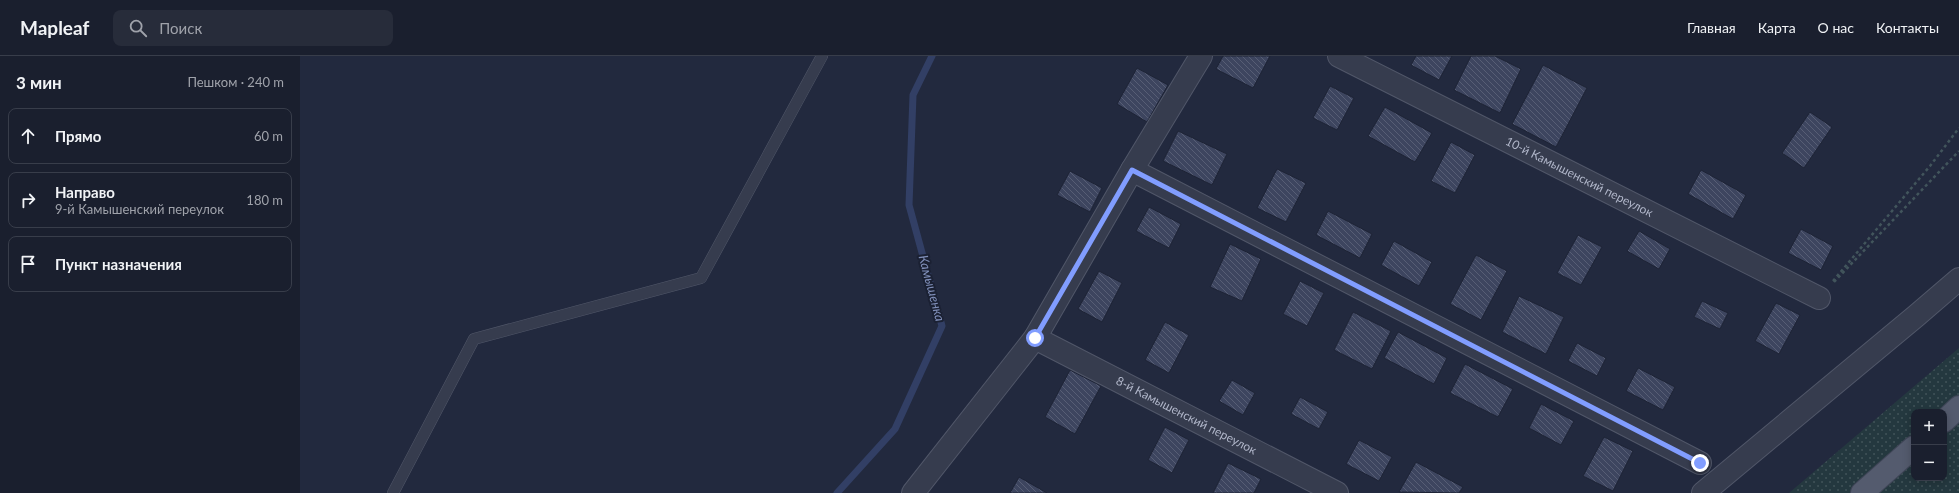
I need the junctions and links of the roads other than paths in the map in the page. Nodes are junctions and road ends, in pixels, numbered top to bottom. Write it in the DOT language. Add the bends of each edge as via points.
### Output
graph roads {
  1 [pos="822,56"];
  2 [pos="1201,56"];
  3 [pos="1339,56"];
  4 [pos="1132,170"];
  5 [pos="1959,279"];
  6 [pos="1818,298"];
  7 [pos="1035,338"];
  8 [pos="1959,407"];
  9 [pos="1947,418"];
  10 [pos="1911,450"];
  11 [pos="1700,463"];
  12 [pos="918,492"];
  13 [pos="393,493"];
  14 [pos="1337,493"];
  15 [pos="1703,493"];
  16 [pos="1862,493"];
  1 -- 13 [label="lane" via="700,278 474,339"];
  2 -- 4 [label="street"];
  3 -- 6 [label="street, 10-й Камышенский переулок"];
  4 -- 7 [label="street"];
  4 -- 11 [label="street"];
  5 -- 15 [label="street"];
  7 -- 12 [label="street"];
  7 -- 14 [label="street, 8-й Камышенский переулок"];
  8 -- 9 [label="main road"];
  10 -- 16 [label="main road"];
}
